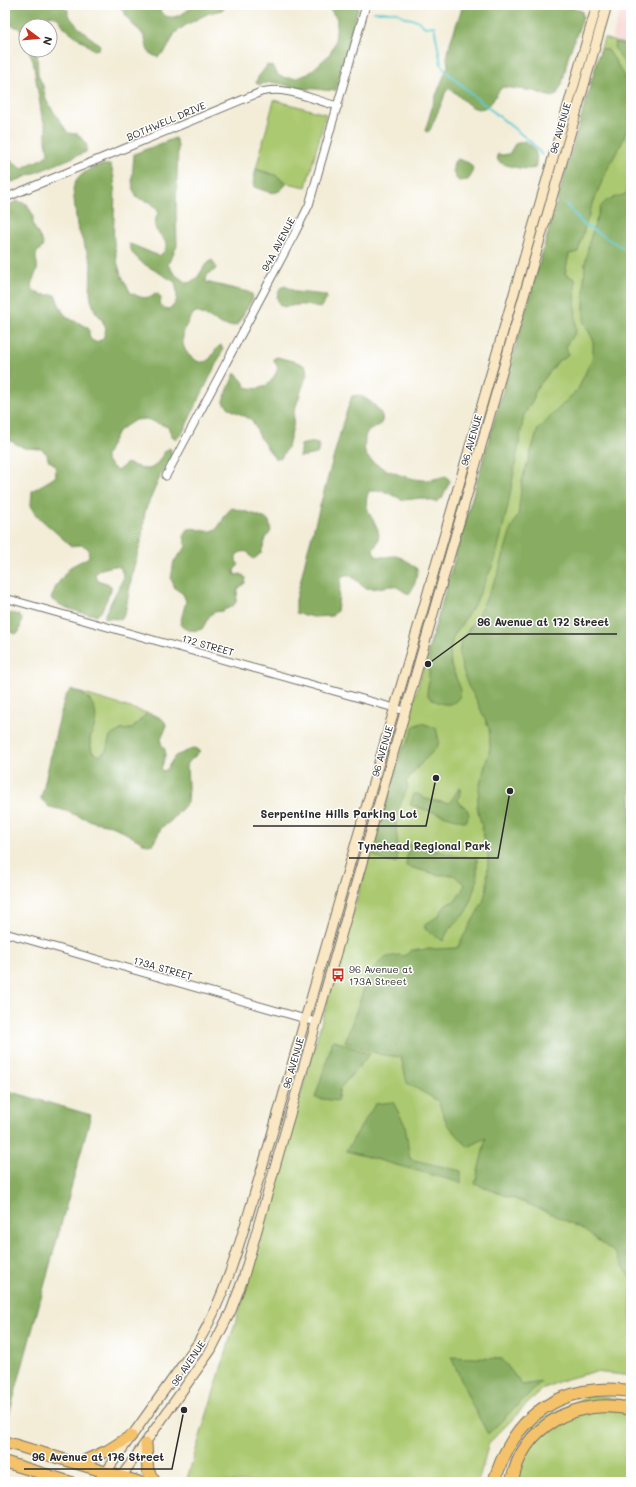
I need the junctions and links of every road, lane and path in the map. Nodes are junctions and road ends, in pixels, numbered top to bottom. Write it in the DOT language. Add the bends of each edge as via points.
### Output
graph roads {
  1 [pos="366,5"];
  2 [pos="597,5"];
  3 [pos="607,5"];
  4 [pos="338,106"];
  5 [pos="5,198"];
  6 [pos="166,476"];
  7 [pos="5,598"];
  8 [pos="394,709"];
  9 [pos="405,712"];
  10 [pos="5,933"];
  11 [pos="305,1020"];
  12 [pos="316,1022"];
  13 [pos="631,1391"];
  14 [pos="631,1409"];
  15 [pos="131,1436"];
  16 [pos="5,1442"];
  17 [pos="146,1444"];
  18 [pos="5,1462"];
  19 [pos="78,1463"];
  20 [pos="499,1467"];
  21 [pos="106,1472"];
  22 [pos="60,1480"];
  23 [pos="120,1480"];
  24 [pos="70,1482"];
  25 [pos="99,1482"];
  26 [pos="139,1482"];
  27 [pos="155,1482"];
  28 [pos="494,1482"];
  29 [pos="497,1482"];
  30 [pos="512,1482"];
  1 -- 4 [label="street, 94A AVENUE"];
  2 -- 8 [label="main road, 96 AVENUE"];
  3 -- 9 [label="main road, 96 AVENUE"];
  4 -- 5 [label="street, BOTHWELL DRIVE" via="281,90 261,92"];
  4 -- 6 [label="street, 94A AVENUE" via="306,211"];
  7 -- 8 [label="street, 172 STREET"];
  8 -- 9 [label="street, 172 STREET"];
  8 -- 11 [label="main road, 96 AVENUE"];
  9 -- 12 [label="main road, 96 AVENUE"];
  10 -- 11 [label="street, 173A STREET"];
  11 -- 12 [label="street, 173A STREET"];
  11 -- 15 [label="main road, 96 AVENUE" via="223,1292 198,1343"];
  12 -- 17 [label="main road, 96 AVENUE" via="243,1279 231,1311 211,1350"];
  13 -- 20 [label="highway" via="591,1390 555,1401 528,1420 517,1433"];
  14 -- 30 [label="highway" via="600,1405 584,1408 565,1414 546,1425 522,1454"];
  15 -- 19 [label="main road" via="107,1451"];
  15 -- 21 [label="main road, 96 AVENUE"];
  16 -- 19 [label="main road"];
  17 -- 23 [label="main road, 96 AVENUE"];
  17 -- 27 [label="main road" via="148,1471"];
  18 -- 22 [label="main road"];
  19 -- 21 [label="main road"];
  20 -- 28 [label="highway"];
  20 -- 29 [label="highway"];
  21 -- 23 [label="main road"];
  21 -- 25 [label="main road"];
  22 -- 24 [label="main road"];
  23 -- 26 [label="main road"];
}
